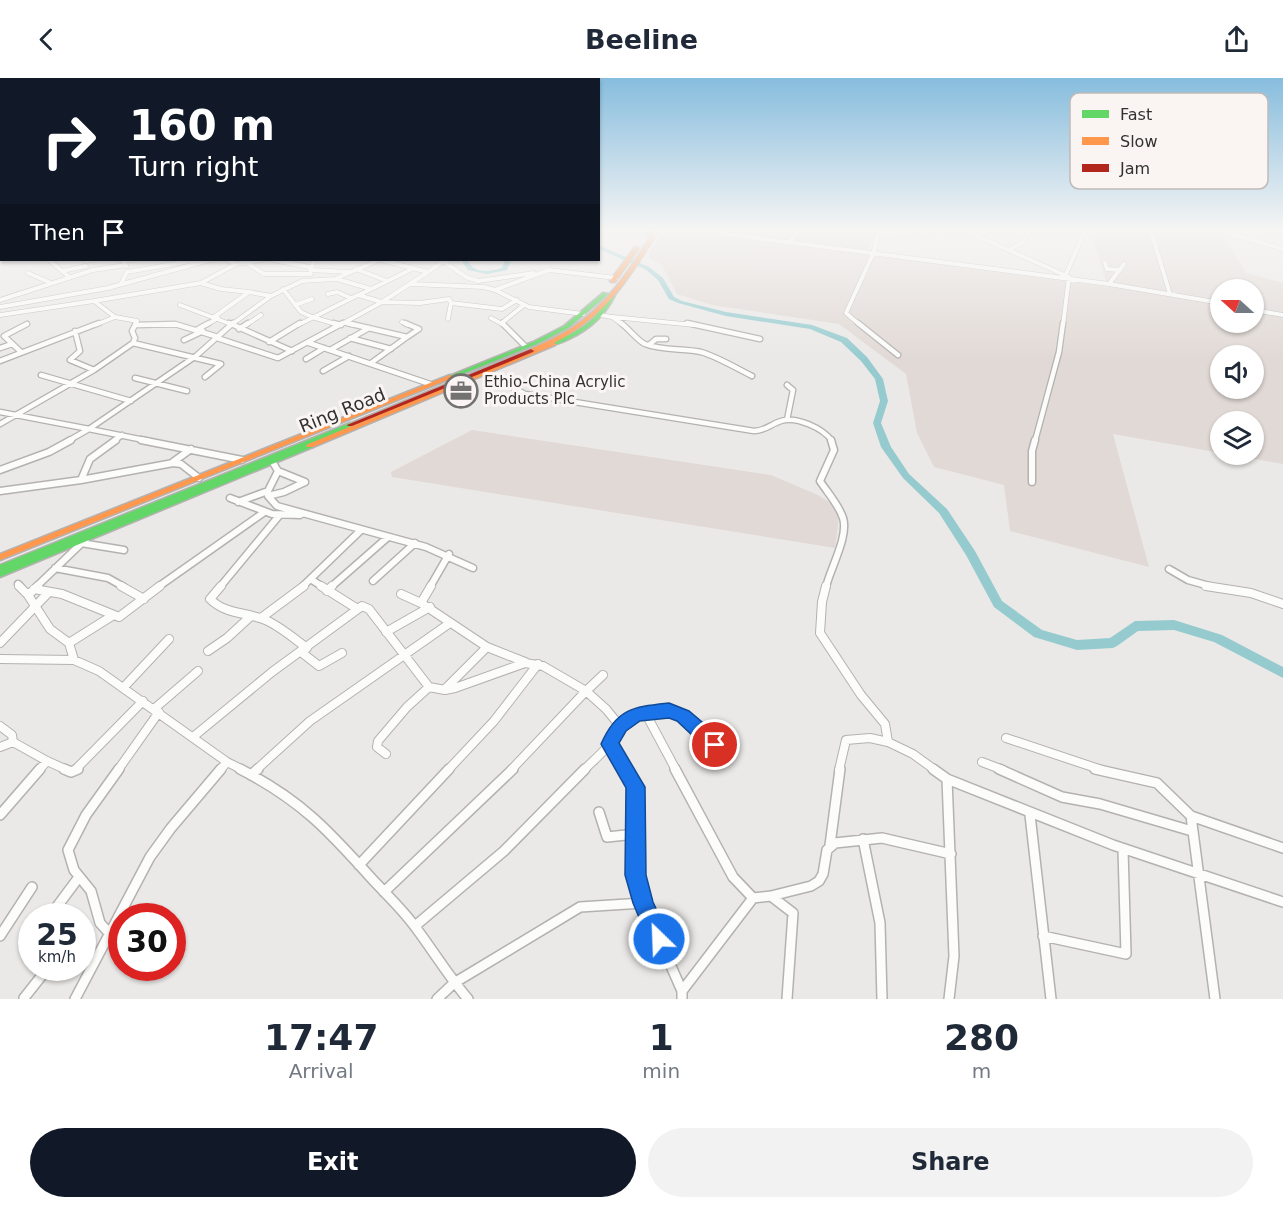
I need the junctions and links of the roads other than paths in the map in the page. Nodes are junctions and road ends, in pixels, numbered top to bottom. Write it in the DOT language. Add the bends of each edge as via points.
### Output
graph roads {
  1 [pos="30,274"];
  2 [pos="66,274"];
  3 [pos="76,274"];
  4 [pos="126,274"];
  5 [pos="158,274"];
  6 [pos="218,274"];
  7 [pos="307,274"];
  8 [pos="346,274"];
  9 [pos="369,274"];
  10 [pos="402,274"];
  11 [pos="425,274"];
  12 [pos="462,274"];
  13 [pos="530,274"];
  14 [pos="536,274"];
  15 [pos="540,274"];
  16 [pos="590,274"];
  17 [pos="620,274"];
  18 [pos="622,274"];
  19 [pos="864,274"];
  20 [pos="1024,274"];
  21 [pos="1066,274"];
  22 [pos="1117,274"];
  23 [pos="1164,274"];
  24 [pos="68,276"];
  25 [pos="616,278"];
  26 [pos="335,279"];
  27 [pos="546,279"];
  28 [pos="1069,280"];
  29 [pos="302,281"];
  30 [pos="387,281"];
  31 [pos="52,283"];
  32 [pos="201,283"];
  33 [pos="121,284"];
  34 [pos="411,284"];
  35 [pos="1109,285"];
  36 [pos="451,287"];
  37 [pos="283,289"];
  38 [pos="370,289"];
  39 [pos="495,290"];
  40 [pos="46,292"];
  41 [pos="249,292"];
  42 [pos="328,294"];
  43 [pos="1170,294"];
  44 [pos="358,295"];
  45 [pos="608,295"];
  46 [pos="271,296"];
  47 [pos="51,298"];
  48 [pos="351,298"];
  49 [pos="312,299"];
  50 [pos="0,300"];
  51 [pos="517,300"];
  52 [pos="94,301"];
  53 [pos="450,301"];
  54 [pos="1210,301"];
  55 [pos="382,302"];
  56 [pos="180,305"];
  57 [pos="294,305"];
  58 [pos="524,305"];
  59 [pos="0,307"];
  60 [pos="1264,311"];
  61 [pos="583,314"];
  62 [pos="0,315"];
  63 [pos="261,315"];
  64 [pos="600,315"];
  65 [pos="1283,315"];
  66 [pos="115,317"];
  67 [pos="310,317"];
  68 [pos="612,317"];
  69 [pos="216,318"];
  70 [pos="448,318"];
  71 [pos="491,318"];
  72 [pos="347,322"];
  73 [pos="402,322"];
  74 [pos="503,322"];
  75 [pos="27,324"];
  76 [pos="137,325"];
  77 [pos="231,325"];
  78 [pos="341,325"];
  79 [pos="369,327"];
  80 [pos="239,329"];
  81 [pos="200,330"];
  82 [pos="75,331"];
  83 [pos="407,337"];
  84 [pos="218,338"];
  85 [pos="350,338"];
  86 [pos="666,339"];
  87 [pos="760,339"];
  88 [pos="184,340"];
  89 [pos="269,342"];
  90 [pos="133,343"];
  91 [pos="309,343"];
  92 [pos="12,344"];
  93 [pos="650,345"];
  94 [pos="525,346"];
  95 [pos="0,348"];
  96 [pos="324,348"];
  97 [pos="391,349"];
  98 [pos="330,350"];
  99 [pos="292,351"];
  100 [pos="21,352"];
  101 [pos="898,355"];
  102 [pos="196,356"];
  103 [pos="349,356"];
  104 [pos="306,359"];
  105 [pos="0,361"];
  106 [pos="371,363"];
  107 [pos="94,370"];
  108 [pos="323,370"];
  109 [pos="486,373"];
  110 [pos="41,375"];
  111 [pos="752,376"];
  112 [pos="205,377"];
  113 [pos="135,378"];
  114 [pos="158,383"];
  115 [pos="70,384"];
  116 [pos="430,384"];
  117 [pos="787,385"];
  118 [pos="187,391"];
  119 [pos="131,401"];
  120 [pos="0,412"];
  121 [pos="15,415"];
  122 [pos="788,420"];
  123 [pos="0,423"];
  124 [pos="89,429"];
  125 [pos="122,435"];
  126 [pos="191,449"];
  127 [pos="242,460"];
  128 [pos="272,461"];
  129 [pos="0,463"];
  130 [pos="173,463"];
  131 [pos="8,467"];
  132 [pos="0,470"];
  133 [pos="278,471"];
  134 [pos="199,478"];
  135 [pos="81,480"];
  136 [pos="1032,482"];
  137 [pos="0,491"];
  138 [pos="268,493"];
  139 [pos="230,498"];
  140 [pos="238,502"];
  141 [pos="263,513"];
  142 [pos="300,515"];
  143 [pos="278,517"];
  144 [pos="360,531"];
  145 [pos="388,537"];
  146 [pos="85,540"];
  147 [pos="415,543"];
  148 [pos="124,550"];
  149 [pos="449,554"];
  150 [pos="0,557"];
  151 [pos="0,563"];
  152 [pos="0,568"];
  153 [pos="55,568"];
  154 [pos="473,568"];
  155 [pos="1169,568"];
  156 [pos="0,573"];
  157 [pos="312,580"];
  158 [pos="373,581"];
  159 [pos="18,584"];
  160 [pos="327,591"];
  161 [pos="31,592"];
  162 [pos="50,592"];
  163 [pos="401,594"];
  164 [pos="144,598"];
  165 [pos="421,603"];
  166 [pos="1283,604"];
  167 [pos="34,605"];
  168 [pos="430,607"];
  169 [pos="356,608"];
  170 [pos="112,616"];
  171 [pos="251,616"];
  172 [pos="261,618"];
  173 [pos="450,623"];
  174 [pos="386,632"];
  175 [pos="169,639"];
  176 [pos="0,643"];
  177 [pos="69,643"];
  178 [pos="488,647"];
  179 [pos="304,650"];
  180 [pos="207,651"];
  181 [pos="342,653"];
  182 [pos="403,655"];
  183 [pos="0,659"];
  184 [pos="74,660"];
  185 [pos="525,663"];
  186 [pos="538,664"];
  187 [pos="198,671"];
  188 [pos="603,675"];
  189 [pos="124,687"];
  190 [pos="429,687"];
  191 [pos="445,690"];
  192 [pos="586,692"];
  193 [pos="143,701"];
  194 [pos="157,711"];
  195 [pos="646,714"];
  196 [pos="0,726"];
  197 [pos="620,726"];
  198 [pos="193,737"];
  199 [pos="1006,738"];
  200 [pos="888,741"];
  201 [pos="13,742"];
  202 [pos="610,744"];
  203 [pos="0,747"];
  204 [pos="386,754"];
  205 [pos="727,758"];
  206 [pos="47,761"];
  207 [pos="227,762"];
  208 [pos="982,762"];
  209 [pos="251,775"];
  210 [pos="947,779"];
  211 [pos="599,812"];
  212 [pos="0,815"];
  213 [pos="1030,815"];
  214 [pos="1191,816"];
  215 [pos="1192,831"];
  216 [pos="636,834"];
  217 [pos="863,840"];
  218 [pos="830,845"];
  219 [pos="1283,848"];
  220 [pos="1123,850"];
  221 [pos="951,854"];
  222 [pos="358,865"];
  223 [pos="78,876"];
  224 [pos="1199,876"];
  225 [pos="32,887"];
  226 [pos="384,892"];
  227 [pos="771,896"];
  228 [pos="753,898"];
  229 [pos="1283,902"];
  230 [pos="59,903"];
  231 [pos="125,903"];
  232 [pos="643,903"];
  233 [pos="415,926"];
  234 [pos="108,932"];
  235 [pos="108,935"];
  236 [pos="0,936"];
  237 [pos="1043,936"];
  238 [pos="38,981"];
  239 [pos="454,983"];
  240 [pos="682,995"];
  241 [pos="24,999"];
  242 [pos="75,999"];
  243 [pos="437,999"];
  244 [pos="468,999"];
  245 [pos="787,999"];
  246 [pos="882,999"];
  247 [pos="949,999"];
  248 [pos="1051,999"];
  249 [pos="1215,999"];
  1 -- 31 [label="street"];
  2 -- 24 [label="street"];
  3 -- 24 [label="street"];
  4 -- 33 [label="street"];
  5 -- 33 [label="street"];
  6 -- 32 [label="street"];
  7 -- 29 [label="street"];
  8 -- 26 [label="street"];
  9 -- 30 [label="street"];
  10 -- 30 [label="street"];
  11 -- 34 [label="street"];
  12 -- 13 [label="street" via="476,280"];
  14 -- 39 [label="street"];
  15 -- 27 [label="street"];
  16 -- 25 [label="street"];
  17 -- 25 [label="main road, Ring Road"];
  18 -- 45 [label="main road, Ring Road"];
  19 -- 101 [label="street" via="846,313"];
  20 -- 28 [label="street"];
  21 -- 28 [label="street"];
  22 -- 35 [label="street"];
  23 -- 43 [label="street"];
  24 -- 31 [label="street"];
  25 -- 45 [label="main road, Ring Road"];
  26 -- 29 [label="street"];
  26 -- 38 [label="street"];
  28 -- 35 [label="street"];
  28 -- 136 [label="street" via="1059,352 1032,451"];
  29 -- 37 [label="street"];
  30 -- 38 [label="street"];
  31 -- 50 [label="street"];
  32 -- 41 [label="street"];
  32 -- 52 [label="street"];
  33 -- 47 [label="street"];
  34 -- 36 [label="street"];
  34 -- 55 [label="street"];
  35 -- 43 [label="street"];
  36 -- 39 [label="street"];
  36 -- 53 [label="street"];
  37 -- 46 [label="street"];
  37 -- 57 [label="street" via="291,295"];
  38 -- 44 [label="street"];
  39 -- 51 [label="street"];
  40 -- 47 [label="street"];
  41 -- 46 [label="street"];
  41 -- 69 [label="street"];
  42 -- 48 [label="street" via="338,292"];
  43 -- 54 [label="street"];
  44 -- 48 [label="street"];
  44 -- 55 [label="street"];
  45 -- 61 [label="main road"];
  45 -- 64 [label="main road" via="609,305"];
  45 -- 151 [label="main road, Ring Road" via="578,324 543,342"];
  45 -- 152 [label="main road, Ring Road" via="587,322 550,343"];
  46 -- 77 [label="street"];
  47 -- 59 [label="street"];
  48 -- 67 [label="street"];
  49 -- 57 [label="street"];
  51 -- 53 [label="street" via="502,309"];
  51 -- 58 [label="street"];
  52 -- 62 [label="street"];
  52 -- 66 [label="street"];
  53 -- 55 [label="street"];
  53 -- 70 [label="street"];
  55 -- 72 [label="street"];
  56 -- 69 [label="street"];
  57 -- 67 [label="street"];
  58 -- 61 [label="street"];
  58 -- 74 [label="street"];
  60 -- 65 [label="street"];
  61 -- 94 [label="main road" via="566,327"];
  63 -- 80 [label="street"];
  64 -- 68 [label="street"];
  64 -- 109 [label="main road" via="561,341"];
  66 -- 76 [label="street" via="133,318"];
  66 -- 82 [label="street"];
  67 -- 78 [label="street"];
  67 -- 89 [label="street"];
  68 -- 87 [label="street" via="682,322"];
  68 -- 93 [label="street" via="634,332 638,340"];
  69 -- 77 [label="street"];
  69 -- 81 [label="street"];
  71 -- 74 [label="street"];
  72 -- 78 [label="street"];
  72 -- 79 [label="street"];
  73 -- 83 [label="street" via="420,329"];
  74 -- 94 [label="street"];
  75 -- 92 [label="street" via="4,336"];
  76 -- 81 [label="street" via="175,324"];
  76 -- 90 [label="street" via="132,331"];
  77 -- 80 [label="street"];
  77 -- 84 [label="street"];
  78 -- 91 [label="street"];
  79 -- 83 [label="street"];
  79 -- 85 [label="street"];
  80 -- 89 [label="street"];
  81 -- 84 [label="street"];
  81 -- 88 [label="street"];
  82 -- 100 [label="street"];
  82 -- 107 [label="street" via="80,351 70,360"];
  83 -- 97 [label="street"];
  84 -- 99 [label="street" via="276,358"];
  84 -- 102 [label="street"];
  85 -- 97 [label="street"];
  85 -- 98 [label="street"];
  86 -- 93 [label="street" via="656,339"];
  89 -- 99 [label="street"];
  90 -- 102 [label="street"];
  90 -- 107 [label="street"];
  91 -- 96 [label="street"];
  91 -- 99 [label="street"];
  92 -- 95 [label="street"];
  92 -- 100 [label="street"];
  93 -- 111 [label="street" via="700,352"];
  94 -- 116 [label="main road"];
  96 -- 98 [label="street"];
  96 -- 104 [label="street"];
  97 -- 106 [label="street"];
  98 -- 103 [label="street"];
  100 -- 105 [label="street"];
  102 -- 112 [label="street" via="221,365"];
  102 -- 114 [label="street"];
  103 -- 106 [label="street"];
  103 -- 108 [label="street"];
  106 -- 116 [label="street"];
  107 -- 115 [label="street"];
  109 -- 122 [label="street" via="525,394 612,410 754,431 764,431"];
  109 -- 128 [label="main road"];
  110 -- 115 [label="street"];
  113 -- 114 [label="street"];
  114 -- 118 [label="street"];
  114 -- 119 [label="street"];
  115 -- 119 [label="street"];
  115 -- 121 [label="street"];
  116 -- 127 [label="main road"];
  117 -- 122 [label="street" via="793,390"];
  119 -- 124 [label="street"];
  120 -- 121 [label="street"];
  121 -- 123 [label="street"];
  121 -- 124 [label="street"];
  122 -- 200 [label="street" via="825,430 834,448 820,481 844,519 840,552 830,570 822,602 820,633 861,695 885,723"];
  124 -- 125 [label="street"];
  124 -- 131 [label="street" via="49,452"];
  125 -- 126 [label="street"];
  125 -- 135 [label="street" via="90,459"];
  126 -- 127 [label="street"];
  126 -- 130 [label="street"];
  127 -- 134 [label="main road"];
  128 -- 133 [label="street"];
  128 -- 146 [label="main road"];
  129 -- 131 [label="street"];
  130 -- 134 [label="street" via="181,464"];
  130 -- 135 [label="street"];
  131 -- 132 [label="street"];
  133 -- 138 [label="street"];
  133 -- 138 [label="street" via="306,482 284,492"];
  134 -- 150 [label="main road"];
  135 -- 137 [label="street"];
  138 -- 140 [label="street"];
  138 -- 142 [label="street" via="277,506"];
  139 -- 140 [label="street"];
  140 -- 141 [label="street"];
  141 -- 143 [label="street"];
  141 -- 164 [label="street"];
  142 -- 143 [label="street"];
  142 -- 144 [label="street"];
  143 -- 171 [label="street" via="210,599 229,612"];
  144 -- 145 [label="street"];
  144 -- 157 [label="street"];
  145 -- 147 [label="street"];
  145 -- 160 [label="street"];
  146 -- 148 [label="street"];
  146 -- 153 [label="street"];
  146 -- 156 [label="main road"];
  147 -- 149 [label="street"];
  147 -- 158 [label="street"];
  149 -- 154 [label="street"];
  149 -- 165 [label="street"];
  153 -- 161 [label="street"];
  153 -- 164 [label="street" via="108,578"];
  155 -- 166 [label="street" via="1182,578 1210,588"];
  157 -- 160 [label="street"];
  157 -- 172 [label="street"];
  159 -- 161 [label="street"];
  160 -- 169 [label="street"];
  161 -- 162 [label="street"];
  161 -- 167 [label="street"];
  162 -- 167 [label="street"];
  162 -- 170 [label="street"];
  163 -- 165 [label="street"];
  164 -- 170 [label="street" via="122,616"];
  165 -- 168 [label="street"];
  167 -- 176 [label="street"];
  167 -- 177 [label="street" via="50,629"];
  168 -- 173 [label="street"];
  168 -- 174 [label="street"];
  169 -- 174 [label="street" via="369,609"];
  169 -- 179 [label="street"];
  170 -- 177 [label="street"];
  171 -- 172 [label="street"];
  171 -- 180 [label="street"];
  172 -- 179 [label="street"];
  173 -- 178 [label="street"];
  173 -- 182 [label="street"];
  174 -- 182 [label="street"];
  175 -- 189 [label="street"];
  177 -- 184 [label="street"];
  178 -- 185 [label="street"];
  178 -- 191 [label="street"];
  179 -- 181 [label="street" via="319,666"];
  179 -- 198 [label="street"];
  182 -- 190 [label="street"];
  182 -- 209 [label="street" via="310,721"];
  183 -- 184 [label="street"];
  184 -- 189 [label="street"];
  185 -- 186 [label="street"];
  185 -- 191 [label="street"];
  186 -- 192 [label="street"];
  186 -- 222 [label="street" via="494,722"];
  187 -- 194 [label="street"];
  188 -- 192 [label="street"];
  189 -- 193 [label="street"];
  190 -- 191 [label="street"];
  190 -- 204 [label="street" via="378,741 377,747"];
  192 -- 197 [label="street"];
  192 -- 226 [label="street" via="500,782"];
  193 -- 194 [label="street"];
  193 -- 206 [label="street" via="75,771"];
  194 -- 198 [label="street"];
  194 -- 223 [label="street" via="73,837 68,850"];
  195 -- 197 [label="street" via="637,714"];
  195 -- 205 [label="street" via="676,711"];
  195 -- 228 [label="street" via="733,877"];
  196 -- 201 [label="street" via="12,735"];
  197 -- 202 [label="street"];
  198 -- 207 [label="street"];
  199 -- 214 [label="street" via="1088,767 1157,783"];
  200 -- 210 [label="street"];
  200 -- 218 [label="street" via="846,740"];
  201 -- 203 [label="street"];
  201 -- 206 [label="street"];
  202 -- 216 [label="street" via="636,787"];
  202 -- 233 [label="street" via="504,851"];
  206 -- 212 [label="street"];
  207 -- 209 [label="street"];
  207 -- 231 [label="street" via="171,828"];
  208 -- 215 [label="street" via="1062,797"];
  209 -- 222 [label="street" via="303,807"];
  210 -- 213 [label="street"];
  210 -- 221 [label="street"];
  211 -- 216 [label="street" via="607,837"];
  213 -- 220 [label="street"];
  213 -- 237 [label="street"];
  214 -- 215 [label="street"];
  214 -- 219 [label="street"];
  215 -- 224 [label="street"];
  216 -- 232 [label="street" via="636,875"];
  217 -- 218 [label="street"];
  217 -- 221 [label="street" via="892,839"];
  217 -- 246 [label="street" via="880,923"];
  218 -- 227 [label="street" via="819,881"];
  220 -- 224 [label="street"];
  220 -- 237 [label="street" via="1126,954"];
  221 -- 247 [label="street" via="954,956"];
  222 -- 226 [label="street"];
  223 -- 230 [label="street"];
  223 -- 234 [label="street" via="91,891 98,919"];
  224 -- 229 [label="street"];
  224 -- 249 [label="street"];
  225 -- 236 [label="street"];
  226 -- 233 [label="street"];
  227 -- 228 [label="street"];
  227 -- 245 [label="street" via="793,913"];
  228 -- 240 [label="street"];
  232 -- 239 [label="street" via="580,906"];
  232 -- 240 [label="street"];
  233 -- 239 [label="street"];
  235 -- 242 [label="street"];
  237 -- 248 [label="street"];
  238 -- 241 [label="street"];
  239 -- 243 [label="street"];
  239 -- 244 [label="street"];
}
